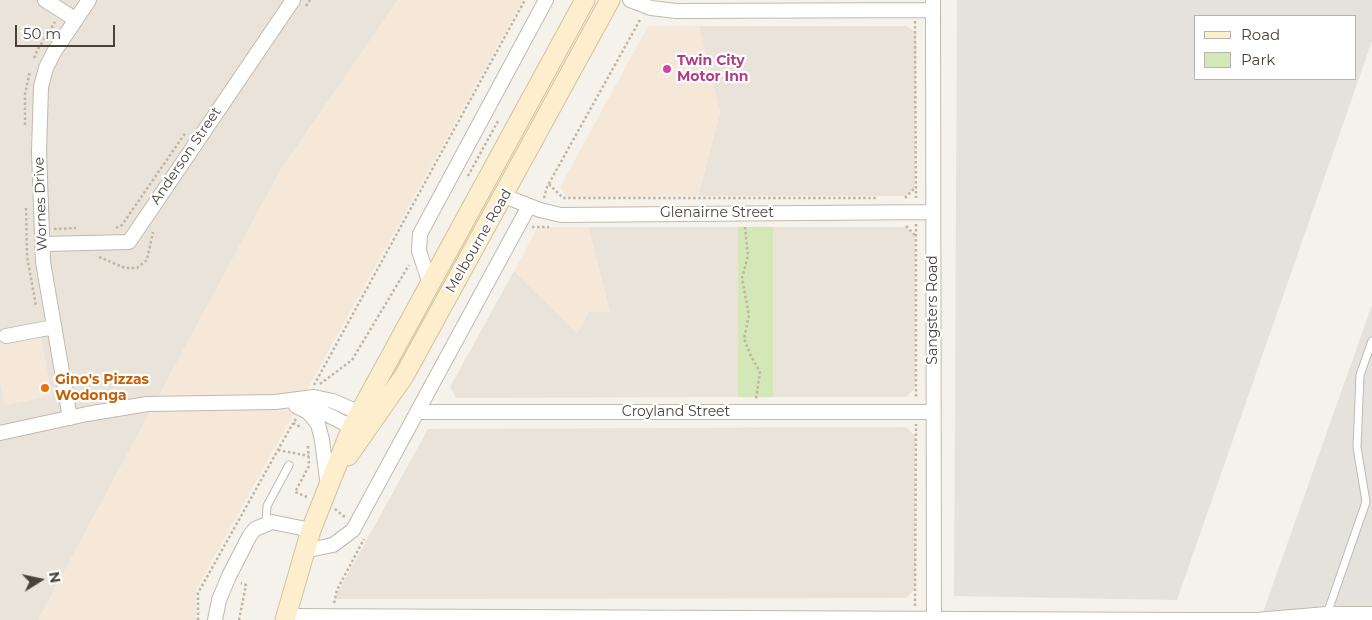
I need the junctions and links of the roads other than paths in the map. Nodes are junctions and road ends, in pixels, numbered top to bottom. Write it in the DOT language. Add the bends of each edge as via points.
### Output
graph roads {
  1 [pos="45,0"];
  2 [pos="89,0"];
  3 [pos="293,0"];
  4 [pos="546,0"];
  5 [pos="584,0"];
  6 [pos="610,0"];
  7 [pos="639,2"];
  8 [pos="933,5"];
  9 [pos="76,20"];
  10 [pos="504,196"];
  11 [pos="529,206"];
  12 [pos="934,212"];
  13 [pos="49,244"];
  14 [pos="434,278"];
  15 [pos="455,280"];
  16 [pos="54,327"];
  17 [pos="6,336"];
  18 [pos="1372,341"];
  19 [pos="275,402"];
  20 [pos="296,406"];
  21 [pos="418,412"];
  22 [pos="933,412"];
  23 [pos="70,418"];
  24 [pos="360,422"];
  25 [pos="0,433"];
  26 [pos="289,465"];
  27 [pos="331,480"];
  28 [pos="266,523"];
  29 [pos="311,530"];
  30 [pos="304,551"];
  31 [pos="1327,614"];
  32 [pos="1372,614"];
  33 [pos="285,618"];
  34 [pos="934,619"];
  35 [pos="214,620"];
  36 [pos="1256,620"];
  1 -- 9 [label="street"];
  2 -- 9 [label="street, Wornes Drive"];
  3 -- 13 [label="street, Anderson Street" via="129,242"];
  4 -- 14 [label="street, Melbourne Road" via="420,234 419,251"];
  5 -- 14 [label="main road, Melbourne Road"];
  6 -- 10 [label="main road, Melbourne Road"];
  7 -- 8 [label="street" via="658,10 685,12 915,11"];
  8 -- 12 [label="street, Sangsters Road"];
  9 -- 13 [label="street, Wornes Drive" via="46,68 41,87 39,152"];
  10 -- 11 [label="street, Glenairne Street"];
  10 -- 15 [label="main road, Melbourne Road"];
  11 -- 12 [label="street, Glenairne Street" via="562,215"];
  11 -- 21 [label="street, Melbourne Road"];
  12 -- 22 [label="street, Sangsters Road"];
  13 -- 16 [label="street, Wornes Drive" via="45,283"];
  14 -- 15 [label="main road"];
  14 -- 24 [label="main road, Melbourne Road"];
  15 -- 24 [label="main road, Melbourne Road" via="400,382"];
  16 -- 17 [label="street"];
  16 -- 23 [label="street, Wornes Drive"];
  18 -- 31 [label="lane" via="1360,375 1357,447 1366,502"];
  19 -- 20 [label="street"];
  19 -- 23 [label="street" via="147,404"];
  19 -- 24 [label="street" via="318,397"];
  20 -- 24 [label="street"];
  20 -- 27 [label="street" via="311,414 319,427"];
  21 -- 22 [label="street, Croyland Street"];
  21 -- 30 [label="street, Melbourne Road" via="353,530 333,545"];
  22 -- 34 [label="street, Sangsters Road"];
  23 -- 25 [label="street"];
  24 -- 27 [label="main road, Melbourne Road"];
  26 -- 28 [label="lane" via="267,506"];
  27 -- 29 [label="main road, Melbourne Road"];
  28 -- 29 [label="street" via="285,523"];
  28 -- 35 [label="street" via="250,535 229,576"];
  29 -- 30 [label="main road, Melbourne Road"];
  30 -- 33 [label="main road, Melbourne Road"];
  31 -- 32 [label="street"];
  31 -- 36 [label="street"];
  33 -- 34 [label="street"];
  34 -- 36 [label="street"];
}
